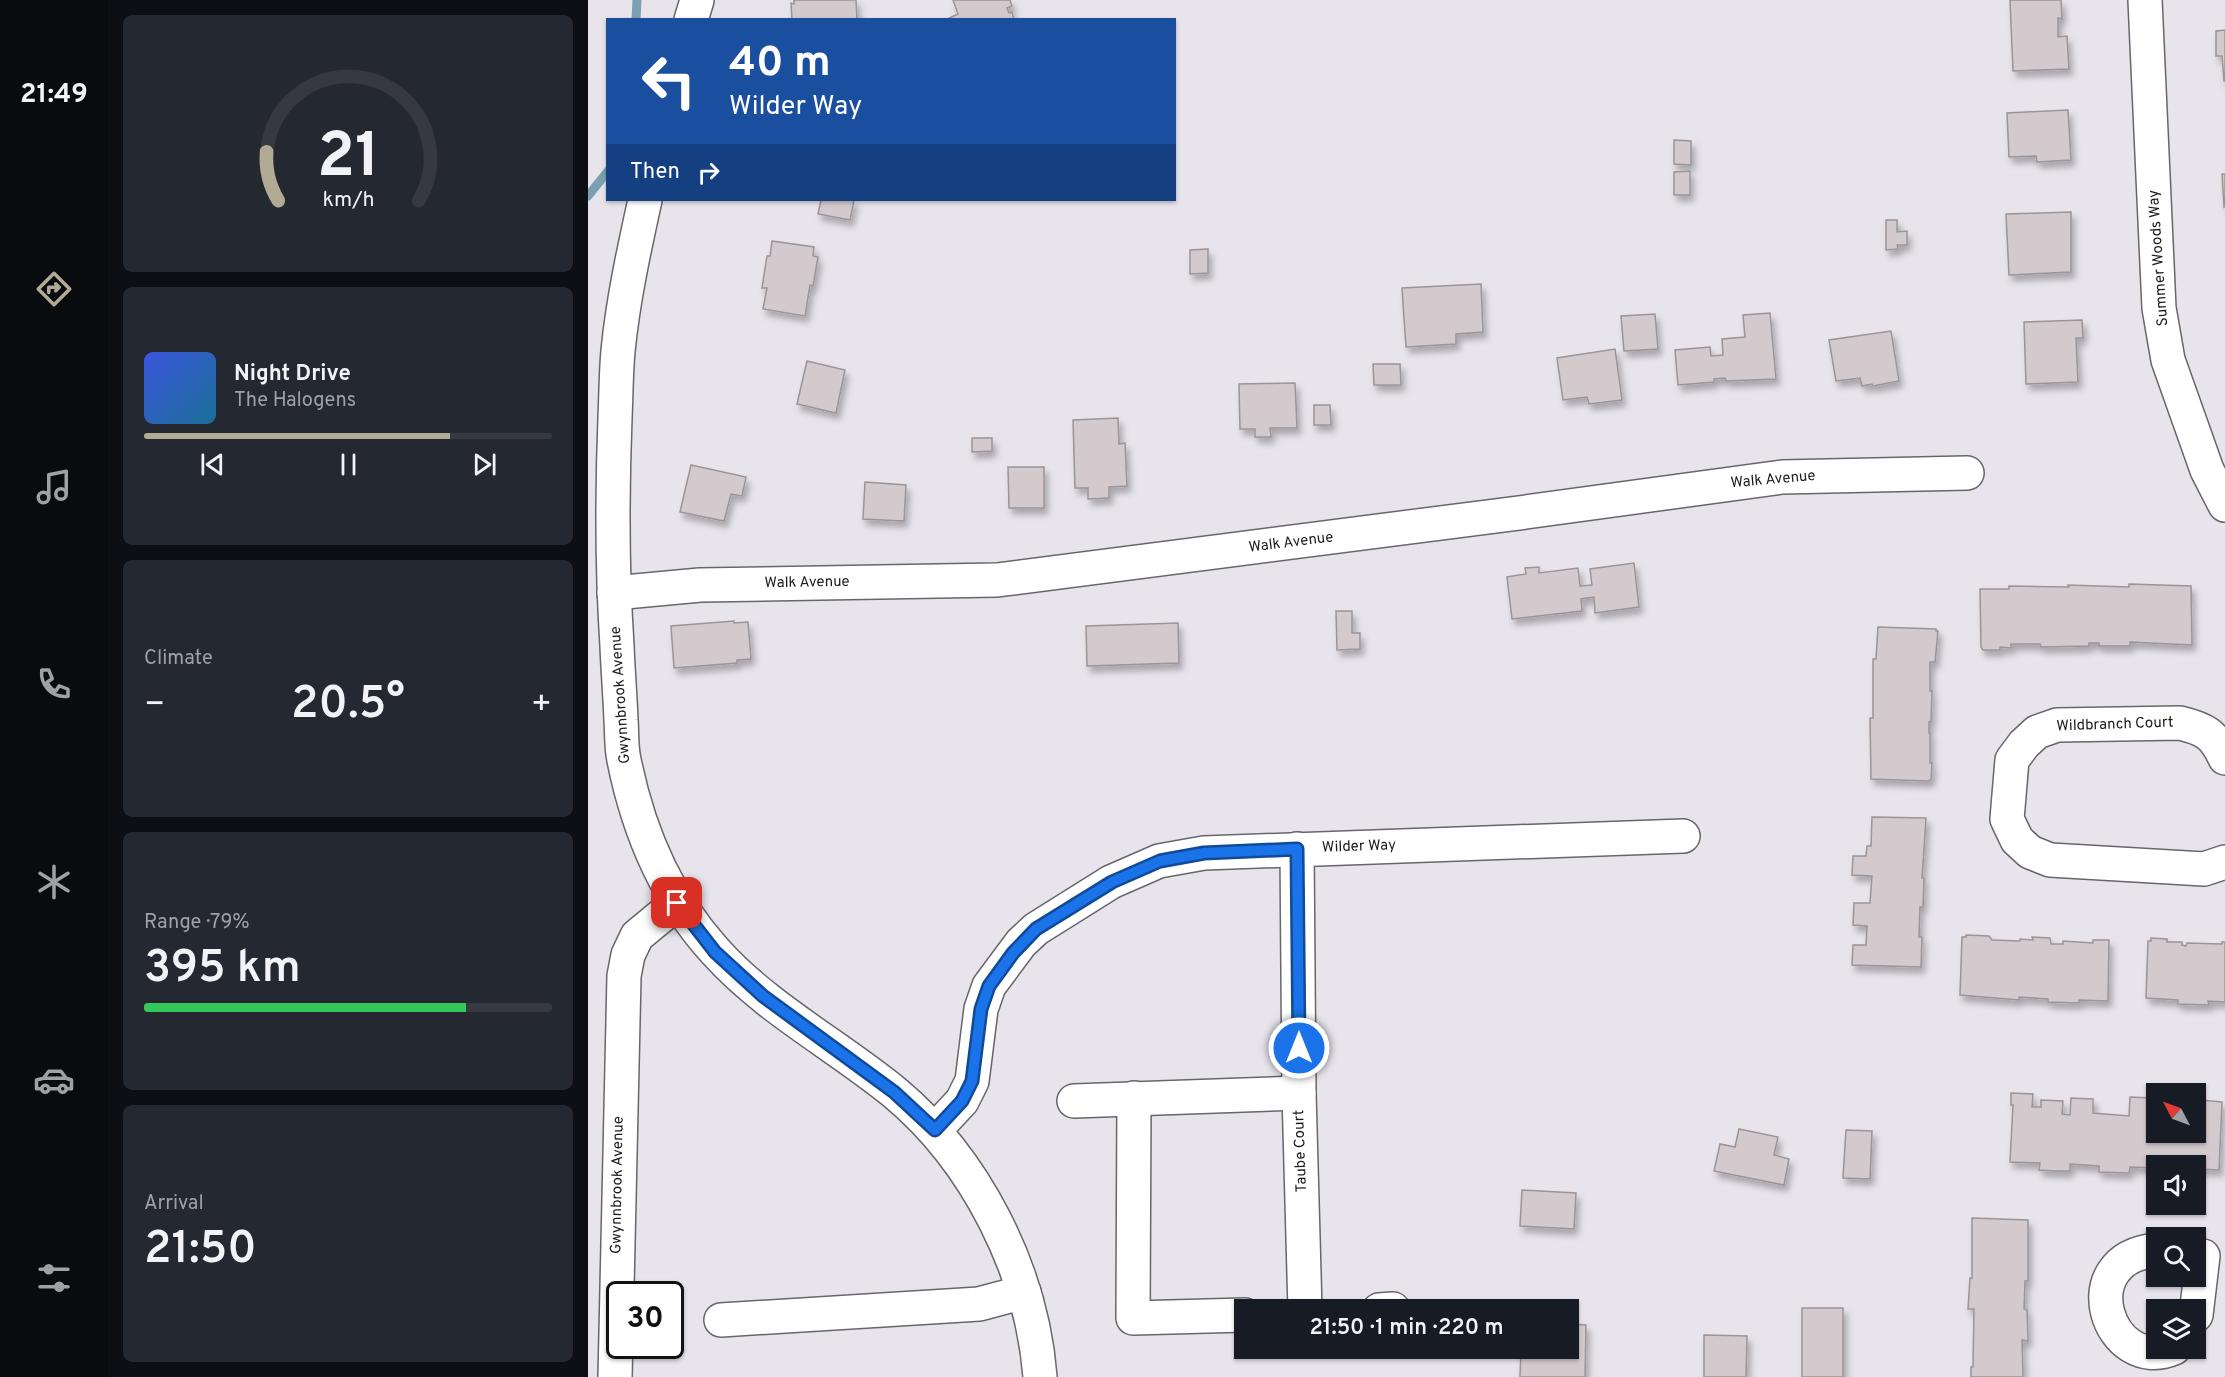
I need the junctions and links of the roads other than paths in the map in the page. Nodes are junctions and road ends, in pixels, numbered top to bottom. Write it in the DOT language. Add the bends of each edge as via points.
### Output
graph roads {
  1 [pos="696,0"];
  2 [pos="2145,0"];
  3 [pos="692,18"];
  4 [pos="645,201"];
  5 [pos="1967,472"];
  6 [pos="2225,505"];
  7 [pos="614,593"];
  8 [pos="2225,758"];
  9 [pos="1683,836"];
  10 [pos="1297,849"];
  11 [pos="2225,862"];
  12 [pos="677,903"];
  13 [pos="1299,1093"];
  14 [pos="1134,1098"];
  15 [pos="1074,1101"];
  16 [pos="935,1130"];
  17 [pos="2146,1253"];
  18 [pos="2208,1256"];
  19 [pos="1024,1292"];
  20 [pos="1305,1299"];
  21 [pos="2199,1299"];
  22 [pos="1234,1315"];
  23 [pos="721,1320"];
  24 [pos="2146,1354"];
  25 [pos="615,1377"];
  26 [pos="1040,1377"];
  1 -- 3 [label="street"];
  2 -- 6 [label="street, Summer Woods Way" via="2161,318 2168,360 2185,412"];
  4 -- 7 [label="street, Gwynnbrook Avenue" via="627,284 618,352 613,462"];
  5 -- 7 [label="street, Walk Avenue" via="1782,477 997,580 700,585"];
  7 -- 12 [label="street, Gwynnbrook Avenue" via="623,758 650,848"];
  8 -- 11 [label="street, Wildbranch Court" via="2210,733 2180,723 2058,725 2037,732 2012,760 2007,819 2017,840 2030,852 2050,860 2204,868"];
  9 -- 10 [label="street, Wilder Way"];
  10 -- 13 [label="street, Taube Court"];
  10 -- 16 [label="street, Wilder Way" via="1204,853 1160,861 1112,882 1036,929 989,986 981,1009 972,1081 962,1101"];
  12 -- 16 [label="street" via="715,952 763,996 894,1092"];
  12 -- 25 [label="street, Gwynnbrook Avenue" via="637,936 624,976"];
  13 -- 14 [label="street"];
  13 -- 20 [label="street, Taube Court"];
  14 -- 15 [label="street"];
  14 -- 22 [label="street" via="1133,1318"];
  16 -- 19 [label="street" via="985,1200"];
  17 -- 24 [label="street" via="2131,1257 2114,1272 2105,1312 2113,1333 2127,1347"];
  18 -- 21 [label="street"];
  19 -- 23 [label="street" via="979,1304"];
  19 -- 26 [label="street"];
}
